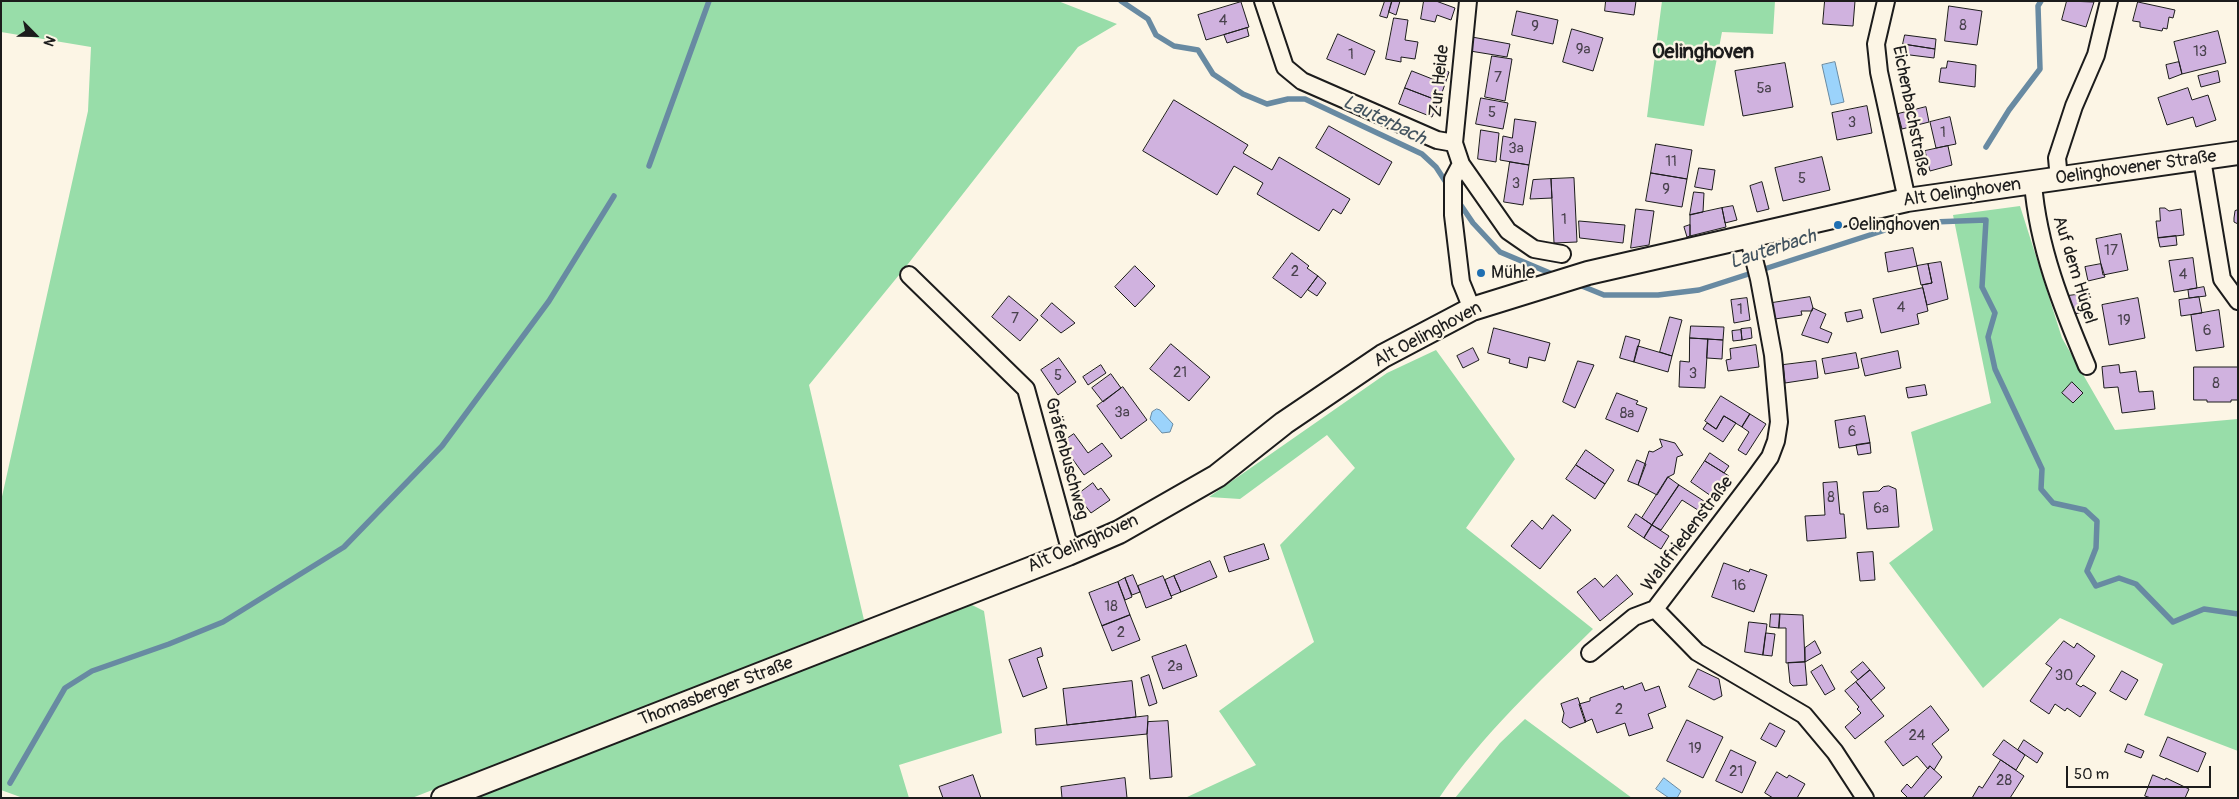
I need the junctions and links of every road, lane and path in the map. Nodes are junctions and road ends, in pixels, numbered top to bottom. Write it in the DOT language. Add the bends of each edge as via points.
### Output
graph roads {
  1 [pos="1263,1"];
  2 [pos="1468,1"];
  3 [pos="1886,1"];
  4 [pos="2109,1"];
  5 [pos="1454,143"];
  6 [pos="2238,153"];
  7 [pos="2202,159"];
  8 [pos="1461,164"];
  9 [pos="2059,179"];
  10 [pos="2034,182"];
  11 [pos="1907,200"];
  12 [pos="1750,246"];
  13 [pos="1562,254"];
  14 [pos="909,275"];
  15 [pos="2238,301"];
  16 [pos="1472,308"];
  17 [pos="2087,366"];
  18 [pos="1070,553"];
  19 [pos="989,584"];
  20 [pos="1655,609"];
  21 [pos="1590,653"];
  22 [pos="443,798"];
  23 [pos="1865,798"];
  1 -- 5 [label="street" via="1285,67 1302,81 1437,140"];
  2 -- 5 [label="street, Zur Heide"];
  3 -- 11 [label="street, Eichenbachstraße" via="1876,44 1879,72"];
  4 -- 9 [label="street" via="2096,55 2074,106 2057,158"];
  5 -- 8 [label="street, Zur Heide"];
  6 -- 7 [label="main road, Oelinghovener Straße"];
  7 -- 9 [label="main road, Oelinghovener Straße"];
  7 -- 15 [label="street" via="2222,279"];
  8 -- 13 [label="street, Zur Heide" via="1508,231 1534,249"];
  8 -- 16 [label="street" via="1453,179 1453,215 1461,282"];
  9 -- 10 [label="main road, Oelinghovener Straße"];
  10 -- 11 [label="main road, Alt Oelinghoven"];
  10 -- 17 [label="street, Auf dem Hügel" via="2036,213 2060,304"];
  11 -- 12 [label="main road, Alt Oelinghoven"];
  12 -- 16 [label="main road, Alt Oelinghoven" via="1588,272"];
  12 -- 20 [label="street, Waldfriedenstraße" via="1760,279 1773,355 1779,422 1776,441 1770,457"];
  14 -- 18 [label="street, Gräfenbuschweg" via="1026,389"];
  16 -- 18 [label="main road, Alt Oelinghoven" via="1383,356 1284,423 1217,476 1119,532"];
  18 -- 19 [label="main road, Alt Oelinghoven"];
  19 -- 22 [label="main road, Thomasberger Straße"];
  20 -- 21 [label="street" via="1634,617"];
  20 -- 23 [label="street, Waldfriedenstraße" via="1697,652 1804,715 1836,752"];
}
